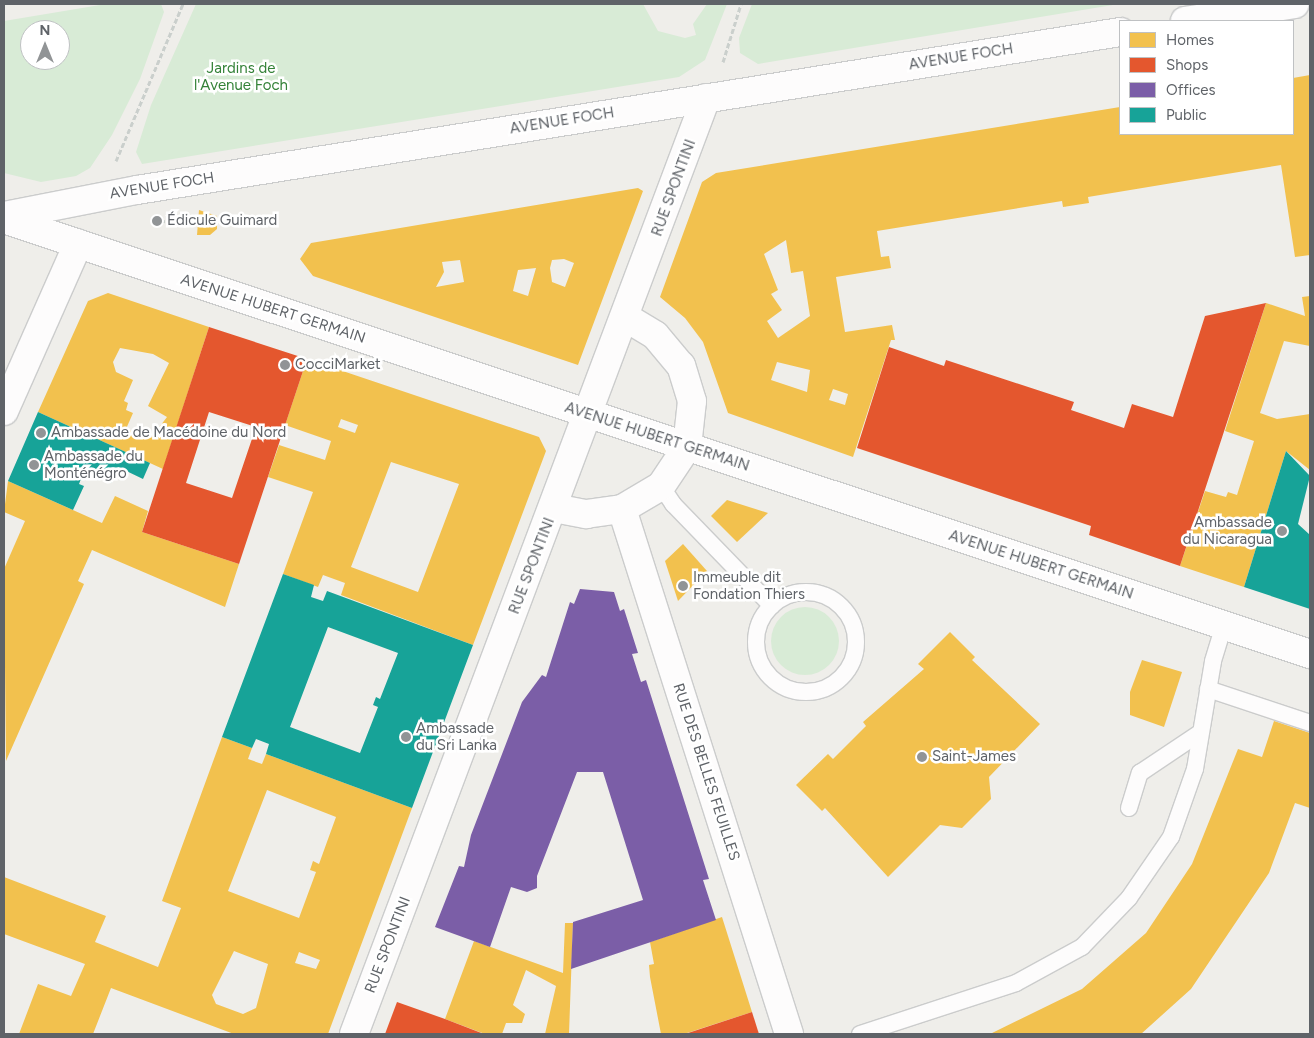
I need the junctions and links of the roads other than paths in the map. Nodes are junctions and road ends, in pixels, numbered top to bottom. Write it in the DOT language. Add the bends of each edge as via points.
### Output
graph roads {
  1 [pos="1296,4"];
  2 [pos="1192,20"];
  3 [pos="1119,32"];
  4 [pos="706,98"];
  5 [pos="4,218"];
  6 [pos="78,244"];
  7 [pos="627,318"];
  8 [pos="4,411"];
  9 [pos="588,414"];
  10 [pos="687,447"];
  11 [pos="661,486"];
  12 [pos="554,508"];
  13 [pos="622,509"];
  14 [pos="772,606"];
  15 [pos="1224,626"];
  16 [pos="1310,654"];
  17 [pos="1208,689"];
  18 [pos="1310,723"];
  19 [pos="1201,732"];
  20 [pos="1129,808"];
  21 [pos="354,1034"];
  22 [pos="790,1034"];
  23 [pos="860,1034"];
  1 -- 2 [label="street"];
  3 -- 4 [label="street, AVENUE FOCH"];
  4 -- 5 [label="street, AVENUE FOCH" via="137,190"];
  4 -- 7 [label="street, RUE SPONTINI"];
  5 -- 6 [label="street, AVENUE HUBERT GERMAIN"];
  6 -- 8 [label="street"];
  6 -- 9 [label="street, AVENUE HUBERT GERMAIN"];
  7 -- 9 [label="street, RUE SPONTINI" via="612,342"];
  7 -- 10 [label="street" via="655,335 681,366 692,401"];
  9 -- 10 [label="street, AVENUE HUBERT GERMAIN"];
  9 -- 12 [label="street, RUE SPONTINI"];
  10 -- 11 [label="street"];
  10 -- 15 [label="street, AVENUE HUBERT GERMAIN"];
  11 -- 13 [label="street"];
  11 -- 14 [label="lane" via="673,504"];
  12 -- 13 [label="street" via="586,514"];
  12 -- 21 [label="street, RUE SPONTINI"];
  13 -- 22 [label="street, RUE DES BELLES FEUILLES"];
  14 -- 14 [label="lane" via="802,592 835,601 854,628 856,645 844,674 816,691 785,687 772,678 757,650 759,626"];
  15 -- 16 [label="street, AVENUE HUBERT GERMAIN"];
  15 -- 17 [label="lane"];
  17 -- 18 [label="lane"];
  17 -- 19 [label="lane"];
  19 -- 20 [label="lane" via="1140,773"];
  19 -- 23 [label="lane" via="1195,769 1171,837 1129,898 1082,946 1016,983"];
}
